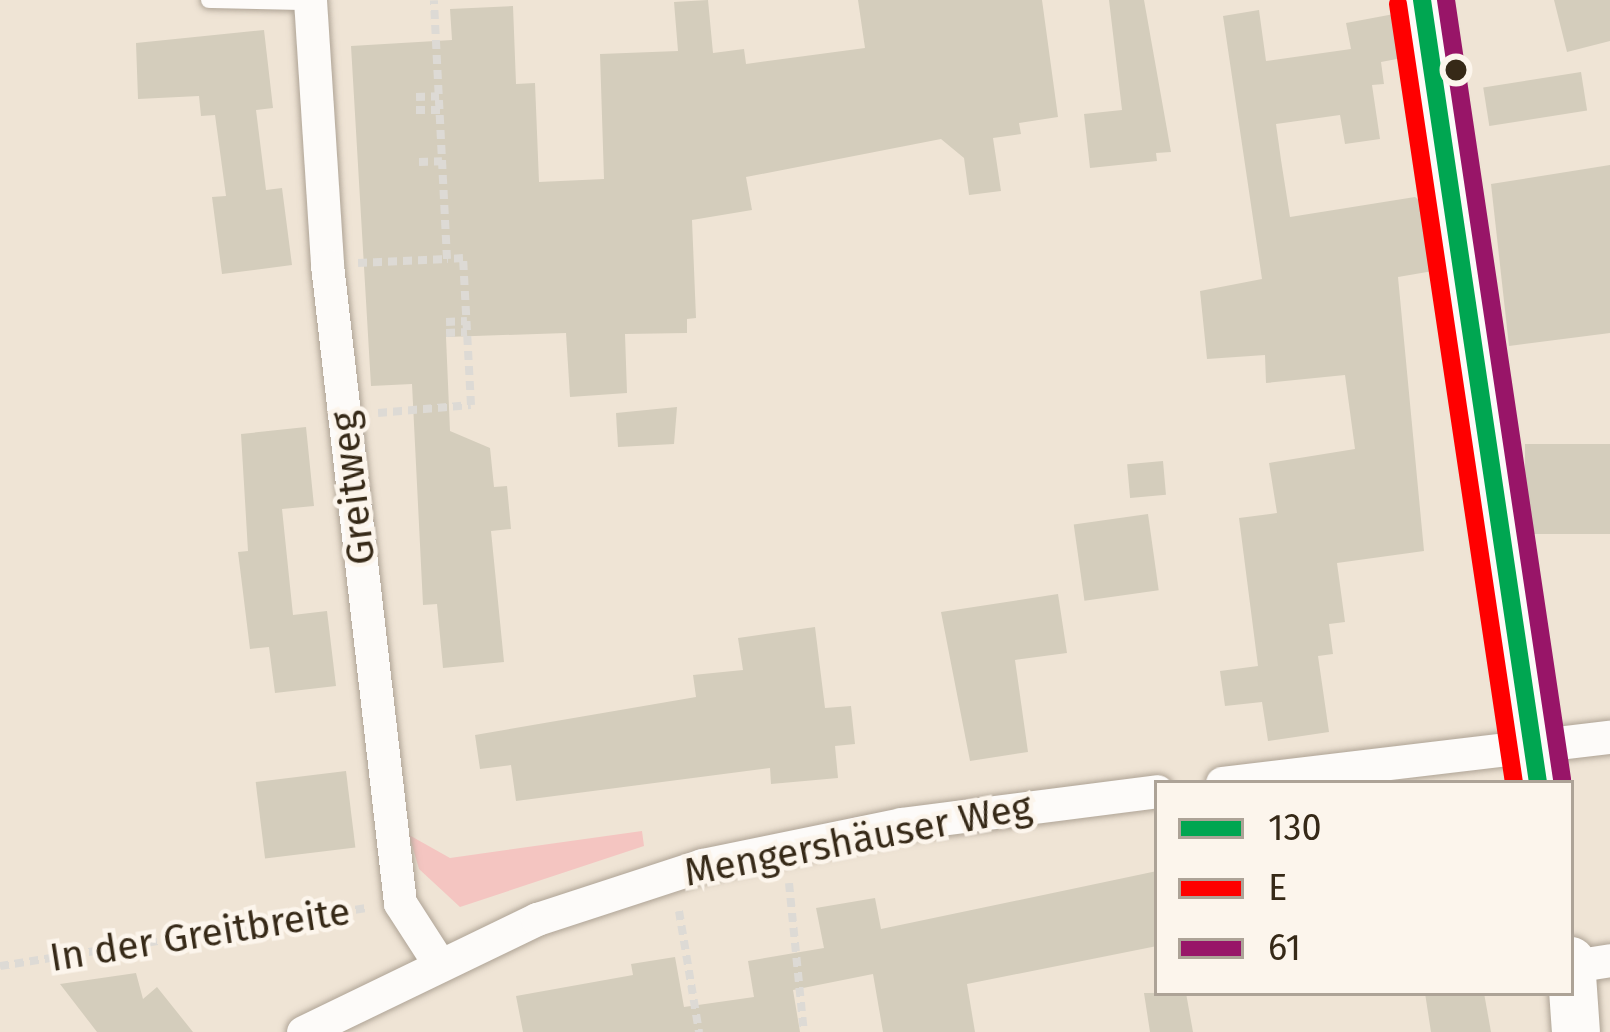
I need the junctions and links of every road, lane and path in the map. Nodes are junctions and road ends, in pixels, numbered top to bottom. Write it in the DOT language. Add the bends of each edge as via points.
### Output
graph roads {
  1 [pos="208,0"];
  2 [pos="434,0"];
  3 [pos="1422,0"];
  4 [pos="307,1"];
  5 [pos="439,96"];
  6 [pos="416,97"];
  7 [pos="416,110"];
  8 [pos="440,110"];
  9 [pos="442,160"];
  10 [pos="418,162"];
  11 [pos="447,259"];
  12 [pos="327,265"];
  13 [pos="467,327"];
  14 [pos="446,328"];
  15 [pos="344,416"];
  16 [pos="1610,737"];
  17 [pos="1535,765"];
  18 [pos="1274,780"];
  19 [pos="1154,791"];
  20 [pos="785,846"];
  21 [pos="672,874"];
  22 [pos="400,903"];
  23 [pos="438,962"];
  24 [pos="1585,963"];
  25 [pos="0,966"];
  26 [pos="304,1032"];
  27 [pos="699,1032"];
  28 [pos="804,1032"];
  29 [pos="1576,1032"];
  1 -- 4 [label="lane"];
  2 -- 5 [label="path"];
  3 -- 17 [label="street"];
  4 -- 12 [label="street, Greitweg"];
  5 -- 6 [label="path"];
  5 -- 8 [label="path"];
  7 -- 8 [label="path"];
  8 -- 9 [label="path"];
  9 -- 10 [label="path"];
  9 -- 11 [label="path"];
  11 -- 12 [label="path"];
  11 -- 13 [label="path" via="463,258"];
  12 -- 15 [label="street, Greitweg"];
  13 -- 14 [label="path"];
  13 -- 15 [label="path" via="471,405"];
  15 -- 22 [label="street, Greitweg"];
  16 -- 17 [label="street"];
  17 -- 18 [label="street"];
  19 -- 20 [label="street, Mengershäuser Weg"];
  20 -- 21 [label="street, Mengershäuser Weg"];
  20 -- 28 [label="path"];
  21 -- 23 [label="street, Mengershäuser Weg"];
  21 -- 27 [label="path"];
  22 -- 23 [label="street, Greitweg"];
  22 -- 25 [label="path, In der Greitbreite"];
  23 -- 26 [label="street, Mengershäuser Weg"];
  24 -- 29 [label="street"];
}
